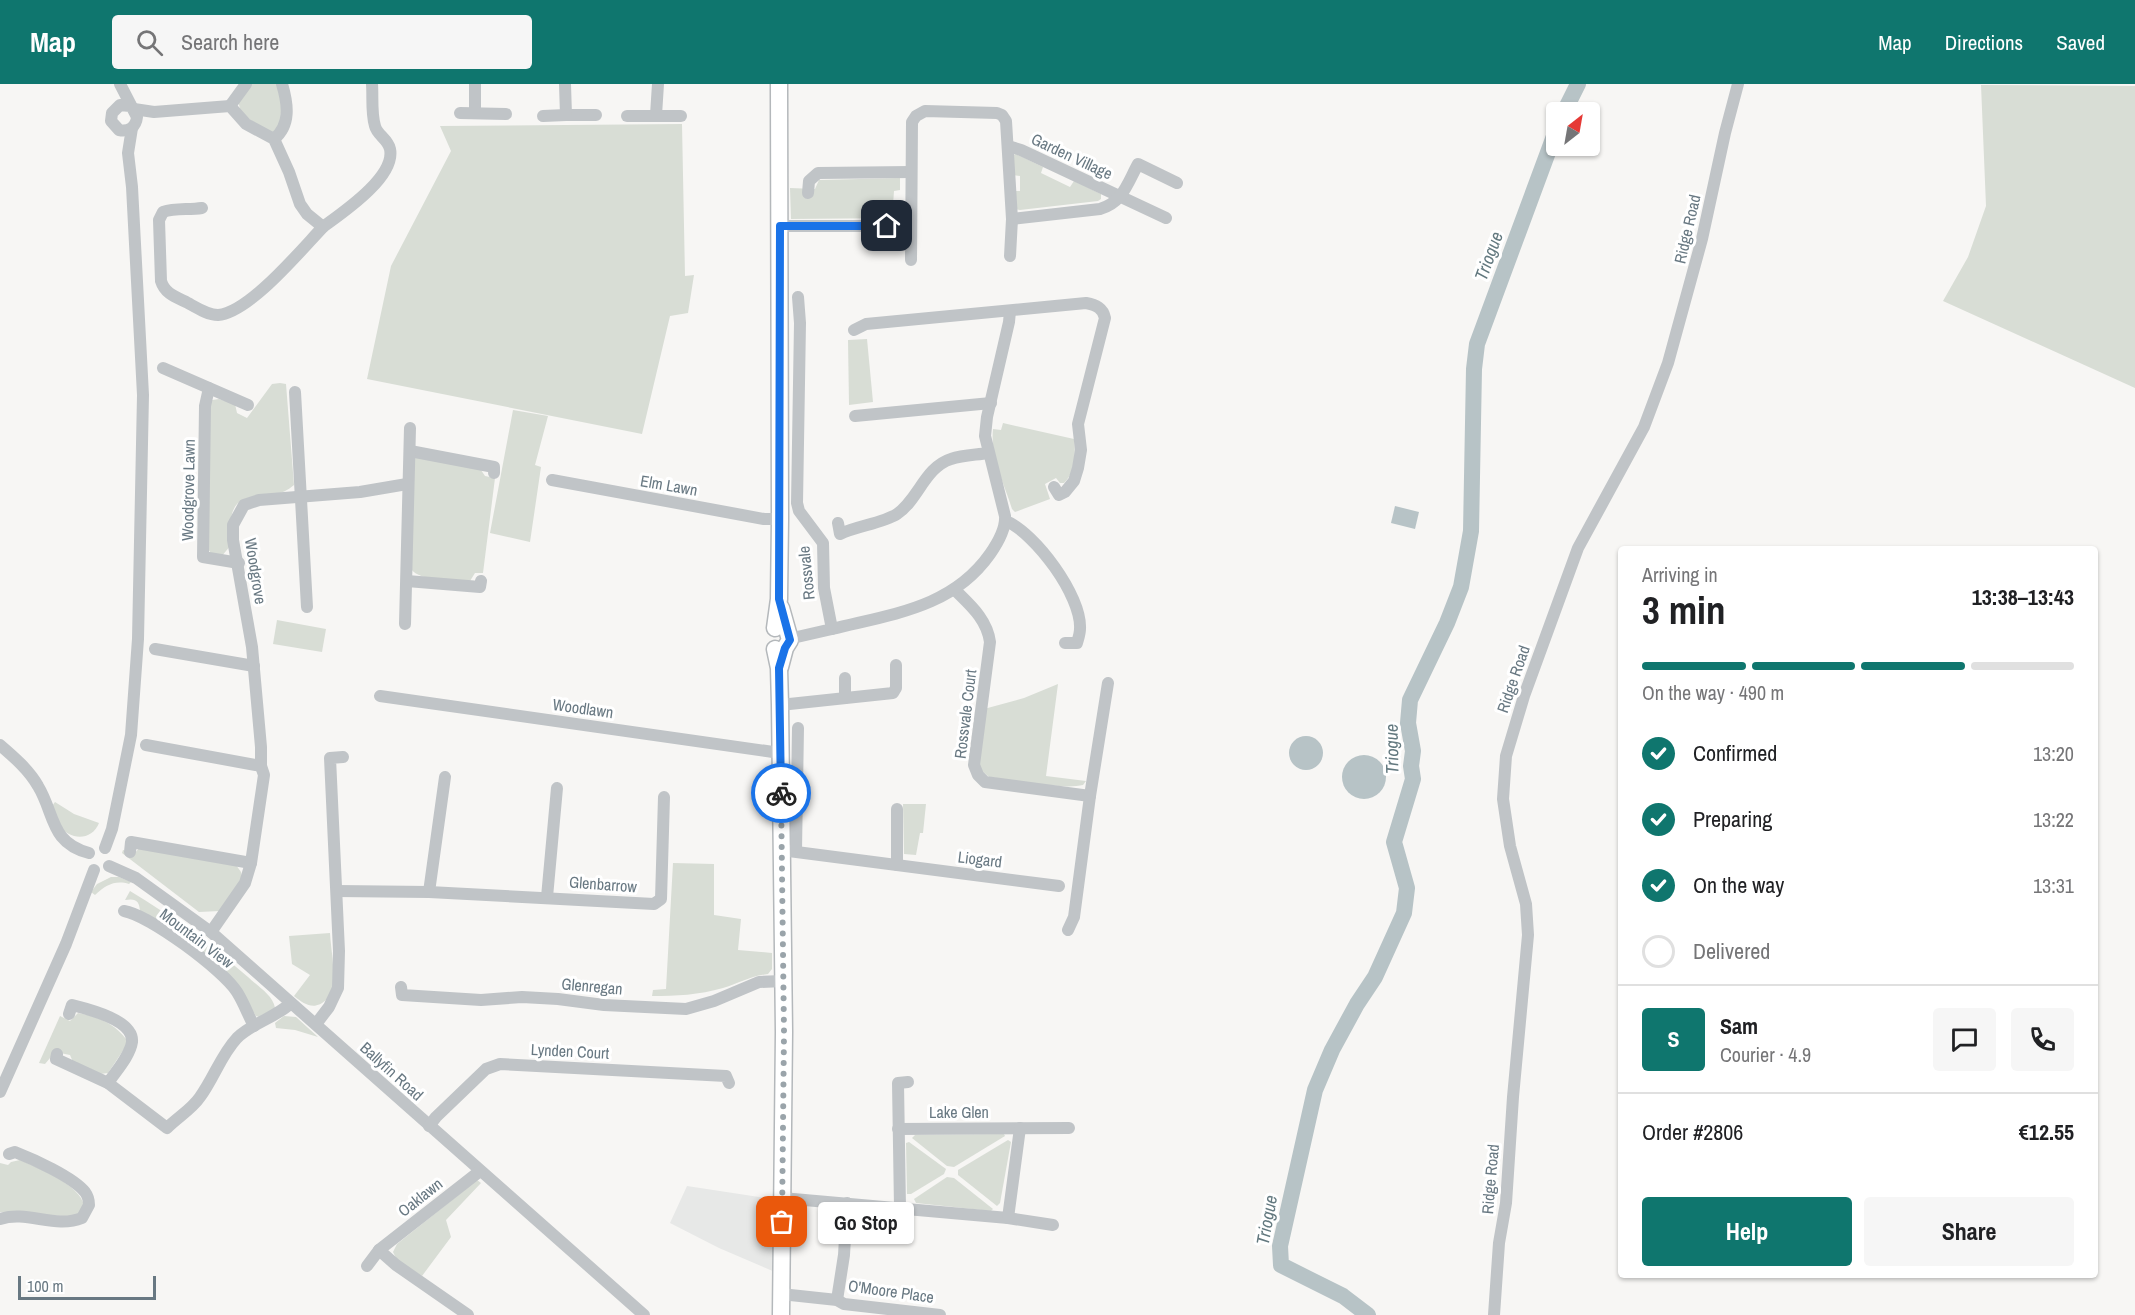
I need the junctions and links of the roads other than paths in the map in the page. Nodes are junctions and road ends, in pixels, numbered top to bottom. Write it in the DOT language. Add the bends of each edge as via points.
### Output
graph roads {
  1 [pos="119,84"];
  2 [pos="246,84"];
  3 [pos="282,84"];
  4 [pos="372,84"];
  5 [pos="475,84"];
  6 [pos="565,84"];
  7 [pos="657,84"];
  8 [pos="779,84"];
  9 [pos="1738,84"];
  10 [pos="230,106"];
  11 [pos="116,107"];
  12 [pos="460,113"];
  13 [pos="475,113"];
  14 [pos="506,114"];
  15 [pos="596,115"];
  16 [pos="543,116"];
  17 [pos="566,116"];
  18 [pos="627,116"];
  19 [pos="656,116"];
  20 [pos="681,116"];
  21 [pos="130,119"];
  22 [pos="274,139"];
  23 [pos="1008,146"];
  24 [pos="911,172"];
  25 [pos="1177,183"];
  26 [pos="808,193"];
  27 [pos="1121,197"];
  28 [pos="202,208"];
  29 [pos="1166,218"];
  30 [pos="1012,219"];
  31 [pos="780,226"];
  32 [pos="910,226"];
  33 [pos="323,227"];
  34 [pos="1010,256"];
  35 [pos="910,260"];
  36 [pos="798,297"];
  37 [pos="1010,311"];
  38 [pos="854,330"];
  39 [pos="163,368"];
  40 [pos="209,388"];
  41 [pos="295,392"];
  42 [pos="991,403"];
  43 [pos="248,405"];
  44 [pos="855,416"];
  45 [pos="410,428"];
  46 [pos="410,451"];
  47 [pos="988,453"];
  48 [pos="494,473"];
  49 [pos="552,480"];
  50 [pos="407,484"];
  51 [pos="1054,488"];
  52 [pos="301,496"];
  53 [pos="780,519"];
  54 [pos="1006,521"];
  55 [pos="838,523"];
  56 [pos="238,563"];
  57 [pos="481,580"];
  58 [pos="407,581"];
  59 [pos="955,590"];
  60 [pos="307,607"];
  61 [pos="405,624"];
  62 [pos="832,629"];
  63 [pos="782,638"];
  64 [pos="1065,643"];
  65 [pos="155,649"];
  66 [pos="896,665"];
  67 [pos="254,666"];
  68 [pos="845,678"];
  69 [pos="1108,683"];
  70 [pos="380,696"];
  71 [pos="845,698"];
  72 [pos="780,705"];
  73 [pos="798,728"];
  74 [pos="0,745"];
  75 [pos="146,745"];
  76 [pos="780,753"];
  77 [pos="343,757"];
  78 [pos="261,766"];
  79 [pos="445,777"];
  80 [pos="558,788"];
  81 [pos="1090,796"];
  82 [pos="663,797"];
  83 [pos="897,809"];
  84 [pos="105,849"];
  85 [pos="789,851"];
  86 [pos="130,852"];
  87 [pos="89,853"];
  88 [pos="251,863"];
  89 [pos="897,865"];
  90 [pos="110,866"];
  91 [pos="94,870"];
  92 [pos="1059,886"];
  93 [pos="337,891"];
  94 [pos="429,892"];
  95 [pos="547,897"];
  96 [pos="130,910"];
  97 [pos="1068,930"];
  98 [pos="211,932"];
  99 [pos="783,981"];
  100 [pos="401,987"];
  101 [pos="291,1004"];
  102 [pos="69,1014"];
  103 [pos="316,1024"];
  104 [pos="254,1026"];
  105 [pos="57,1054"];
  106 [pos="908,1082"];
  107 [pos="108,1083"];
  108 [pos="729,1083"];
  109 [pos="0,1092"];
  110 [pos="429,1126"];
  111 [pos="1020,1128"];
  112 [pos="1069,1128"];
  113 [pos="898,1129"];
  114 [pos="9,1154"];
  115 [pos="480,1171"];
  116 [pos="782,1198"];
  117 [pos="847,1203"];
  118 [pos="900,1208"];
  119 [pos="1008,1218"];
  120 [pos="0,1219"];
  121 [pos="1053,1225"];
  122 [pos="379,1250"];
  123 [pos="367,1266"];
  124 [pos="781,1294"];
  125 [pos="837,1300"];
  126 [pos="468,1315"];
  127 [pos="644,1315"];
  128 [pos="781,1315"];
  129 [pos="940,1315"];
  130 [pos="1494,1315"];
  1 -- 11 [label="street"];
  1 -- 21 [label="street"];
  2 -- 10 [label="street"];
  3 -- 22 [label="street" via="286,120"];
  4 -- 33 [label="street" via="375,126 390,145 389,160 367,193"];
  5 -- 13 [label="street"];
  6 -- 17 [label="street"];
  7 -- 19 [label="street"];
  8 -- 31 [label="main road"];
  9 -- 130 [label="street, Ridge Road" via="1668,363 1644,427 1576,554 1506,756 1503,799 1510,846 1526,904 1528,935"];
  10 -- 21 [label="street" via="154,112"];
  10 -- 22 [label="street" via="246,124"];
  11 -- 21 [label="street" via="123,105"];
  11 -- 21 [label="street" via="111,117 113,125"];
  12 -- 13 [label="street"];
  13 -- 14 [label="street"];
  15 -- 17 [label="street"];
  16 -- 17 [label="street"];
  18 -- 19 [label="street"];
  19 -- 20 [label="street"];
  21 -- 84 [label="street" via="142,395 138,639 131,735"];
  22 -- 33 [label="street" via="300,204"];
  23 -- 24 [label="street, Garden Village" via="1002,115 925,111 912,122"];
  23 -- 27 [label="street, Garden Village"];
  23 -- 30 [label="street, Garden Village"];
  24 -- 26 [label="street" via="818,173 809,181"];
  24 -- 32 [label="street, Garden Village"];
  25 -- 27 [label="street" via="1138,164"];
  27 -- 29 [label="street, Garden Village"];
  27 -- 30 [label="street, Garden Village" via="1100,209"];
  28 -- 33 [label="street" via="163,212 159,220 161,281 170,294 216,315 239,308"];
  30 -- 34 [label="street, Garden Village"];
  31 -- 32 [label="street"];
  31 -- 53 [label="main road"];
  32 -- 35 [label="street, Garden Village"];
  36 -- 62 [label="street, Rossvale" via="797,503 823,543 824,588"];
  37 -- 38 [label="street" via="866,324"];
  37 -- 42 [label="street"];
  37 -- 51 [label="street" via="1086,303 1095,304 1104,313 1078,424 1078,468 1065,492 1059,495"];
  39 -- 40 [label="street"];
  40 -- 43 [label="street"];
  40 -- 56 [label="street, Woodgrove Lawn" via="205,406 203,557"];
  41 -- 52 [label="street"];
  42 -- 44 [label="street"];
  42 -- 47 [label="street" via="987,417"];
  45 -- 46 [label="street"];
  46 -- 48 [label="street" via="494,467"];
  46 -- 50 [label="street"];
  47 -- 54 [label="street"];
  47 -- 55 [label="street" via="950,459 930,473 908,505 888,519 840,534"];
  49 -- 53 [label="street, Elm Lawn"];
  50 -- 52 [label="street, Woodgrove"];
  50 -- 58 [label="street"];
  52 -- 56 [label="street, Woodgrove" via="244,505 233,525"];
  52 -- 60 [label="street"];
  53 -- 63 [label="main road"];
  54 -- 59 [label="street" via="999,541 980,568"];
  54 -- 64 [label="street" via="1022,530 1043,551 1077,609 1077,643"];
  56 -- 67 [label="street, Woodgrove"];
  57 -- 58 [label="street" via="480,587"];
  58 -- 61 [label="street"];
  59 -- 62 [label="street" via="927,605"];
  59 -- 81 [label="street, Rossvale Court" via="989,631 974,765 978,775 985,782"];
  62 -- 63 [label="street"];
  63 -- 72 [label="main road"];
  65 -- 67 [label="street"];
  66 -- 71 [label="street" via="893,693"];
  67 -- 78 [label="street, Woodgrove"];
  68 -- 71 [label="street"];
  69 -- 81 [label="street"];
  70 -- 76 [label="street, Woodlawn"];
  71 -- 72 [label="street"];
  72 -- 76 [label="main road"];
  73 -- 85 [label="street"];
  74 -- 87 [label="street" via="39,786 57,833"];
  75 -- 78 [label="street"];
  76 -- 85 [label="main road"];
  77 -- 93 [label="street" via="330,758"];
  78 -- 88 [label="street, Woodgrove" via="263,784"];
  79 -- 94 [label="street"];
  80 -- 95 [label="street, Glenbarrow"];
  81 -- 97 [label="street" via="1074,917"];
  82 -- 95 [label="street, Glenbarrow" via="661,899 654,904"];
  83 -- 89 [label="street"];
  84 -- 87 [label="street" via="97,847"];
  84 -- 90 [label="street" via="110,854"];
  85 -- 89 [label="street, Liogard"];
  85 -- 99 [label="main road"];
  86 -- 88 [label="street" via="131,842"];
  87 -- 91 [label="street" via="88,863"];
  88 -- 98 [label="street, Woodgrove" via="245,883"];
  89 -- 92 [label="street, Liogard"];
  90 -- 91 [label="street"];
  90 -- 98 [label="street, Ballyfin Road" via="136,878"];
  91 -- 109 [label="street" via="66,944"];
  93 -- 94 [label="street, Glenbarrow"];
  93 -- 103 [label="street" via="338,988"];
  94 -- 95 [label="street, Glenbarrow"];
  96 -- 104 [label="street, Mountain View" via="221,975 237,992"];
  98 -- 101 [label="street, Ballyfin Road"];
  99 -- 100 [label="street, Glenregan" via="759,982 686,1009 540,998 481,1000 402,995"];
  99 -- 116 [label="main road"];
  101 -- 103 [label="street, Ballyfin Road"];
  101 -- 104 [label="street"];
  102 -- 107 [label="street" via="72,1005 113,1019 130,1032 131,1045"];
  103 -- 110 [label="street, Ballyfin Road"];
  104 -- 107 [label="street" via="231,1045 198,1100 167,1128"];
  105 -- 107 [label="street" via="56,1059"];
  106 -- 113 [label="street" via="898,1083"];
  108 -- 110 [label="street, Lynden Court" via="726,1076 500,1064 486,1069"];
  110 -- 115 [label="street, Ballyfin Road"];
  111 -- 112 [label="street, Lake Glen"];
  111 -- 113 [label="street, Lake Glen"];
  111 -- 119 [label="street"];
  113 -- 118 [label="street"];
  114 -- 120 [label="street" via="15,1152 33,1159 67,1178 85,1192 89,1205 82,1218 66,1222"];
  115 -- 122 [label="street, Oaklawn"];
  115 -- 127 [label="street, Ballyfin Road"];
  116 -- 117 [label="street"];
  116 -- 124 [label="main road"];
  117 -- 118 [label="street"];
  117 -- 125 [label="street, O'Moore Place"];
  118 -- 119 [label="street"];
  119 -- 121 [label="street"];
  122 -- 123 [label="street, Oaklawn"];
  122 -- 126 [label="street"];
  124 -- 125 [label="street, O'Moore Place"];
  124 -- 128 [label="main road"];
  125 -- 129 [label="street, O'Moore Place"];
}
